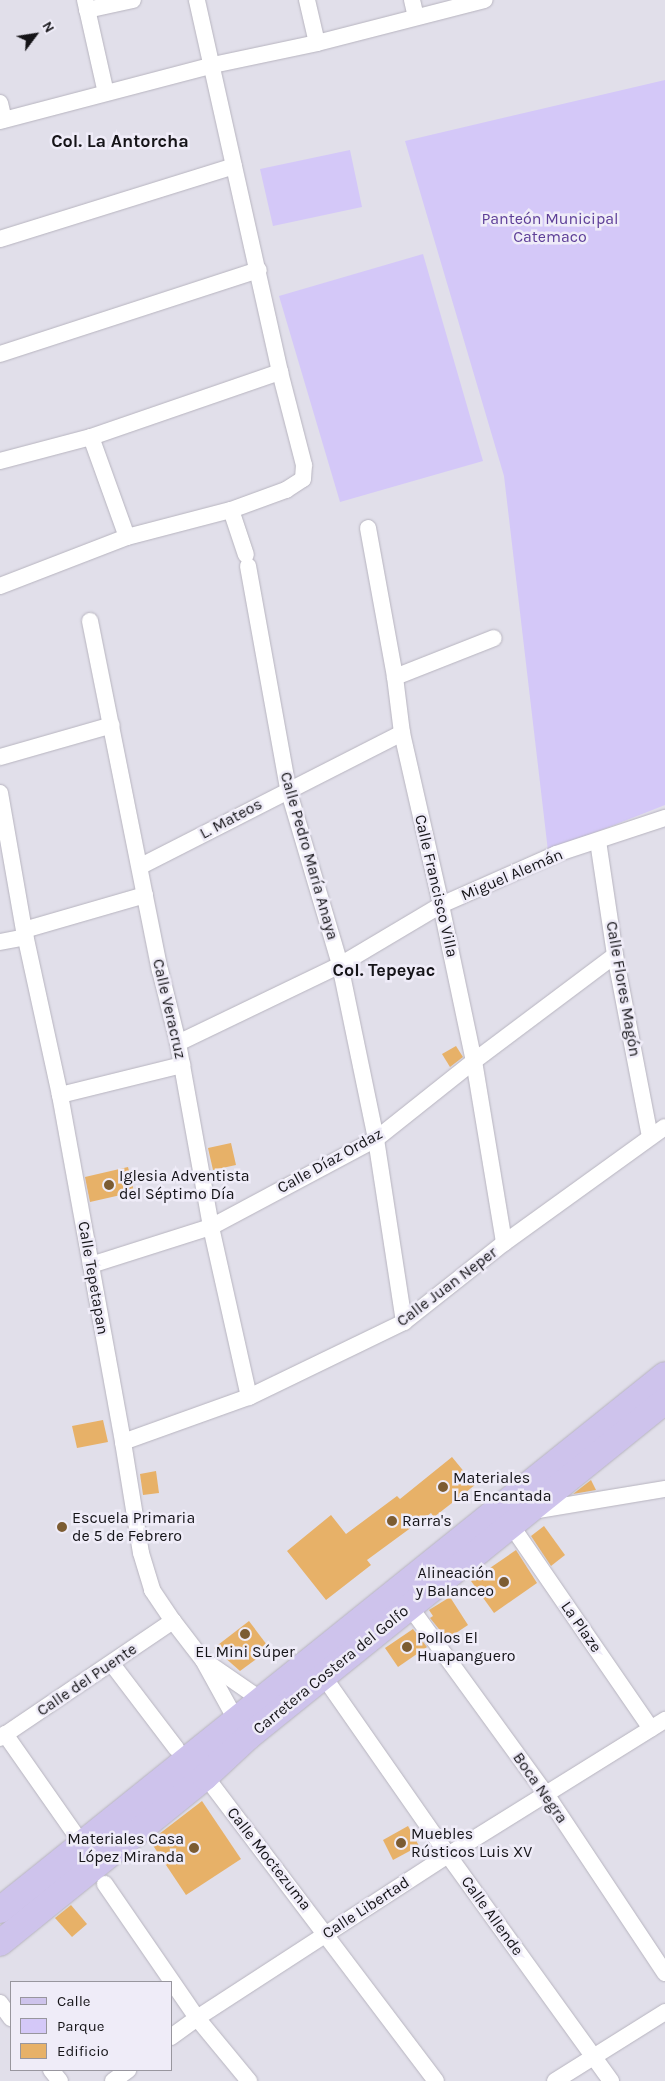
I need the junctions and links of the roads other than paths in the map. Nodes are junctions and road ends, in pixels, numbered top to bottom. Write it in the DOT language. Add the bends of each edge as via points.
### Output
graph roads {
  1 [pos="133,0"];
  2 [pos="198,0"];
  3 [pos="307,0"];
  4 [pos="412,0"];
  5 [pos="485,0"];
  6 [pos="86,5"];
  7 [pos="416,17"];
  8 [pos="317,43"];
  9 [pos="212,65"];
  10 [pos="106,93"];
  11 [pos="0,103"];
  12 [pos="2,120"];
  13 [pos="234,166"];
  14 [pos="0,239"];
  15 [pos="259,270"];
  16 [pos="0,354"];
  17 [pos="280,372"];
  18 [pos="91,437"];
  19 [pos="0,461"];
  20 [pos="231,510"];
  21 [pos="368,528"];
  22 [pos="127,537"];
  23 [pos="0,586"];
  24 [pos="90,621"];
  25 [pos="494,638"];
  26 [pos="395,677"];
  27 [pos="112,725"];
  28 [pos="402,733"];
  29 [pos="0,757"];
  30 [pos="288,789"];
  31 [pos="0,793"];
  32 [pos="665,818"];
  33 [pos="598,841"];
  34 [pos="141,866"];
  35 [pos="145,895"];
  36 [pos="441,905"];
  37 [pos="25,934"];
  38 [pos="0,942"];
  39 [pos="615,955"];
  40 [pos="340,965"];
  41 [pos="178,1043"];
  42 [pos="474,1061"];
  43 [pos="182,1064"];
  44 [pos="60,1095"];
  45 [pos="665,1127"];
  46 [pos="650,1137"];
  47 [pos="376,1139"];
  48 [pos="212,1227"];
  49 [pos="504,1243"];
  50 [pos="91,1266"];
  51 [pos="404,1322"];
  52 [pos="665,1375"];
  53 [pos="249,1398"];
  54 [pos="665,1401"];
  55 [pos="123,1442"];
  56 [pos="665,1488"];
  57 [pos="519,1519"];
  58 [pos="410,1607"];
  59 [pos="173,1621"];
  60 [pos="203,1660"];
  61 [pos="112,1664"];
  62 [pos="324,1676"];
  63 [pos="270,1708"];
  64 [pos="658,1724"];
  65 [pos="242,1729"];
  66 [pos="2,1736"];
  67 [pos="191,1760"];
  68 [pos="546,1794"];
  69 [pos="144,1811"];
  70 [pos="82,1844"];
  71 [pos="448,1855"];
  72 [pos="105,1884"];
  73 [pos="0,1910"];
  74 [pos="326,1934"];
  75 [pos="0,1943"];
  76 [pos="665,1973"];
  77 [pos="172,1981"];
  78 [pos="172,1982"];
  79 [pos="0,2003"];
  80 [pos="665,2012"];
  81 [pos="10,2017"];
  82 [pos="197,2018"];
  83 [pos="172,2036"];
  84 [pos="595,2057"];
  85 [pos="127,2071"];
  86 [pos="113,2081"];
  87 [pos="249,2081"];
  88 [pos="436,2081"];
  89 [pos="555,2081"];
  90 [pos="610,2081"];
  1 -- 6 [label="street"];
  2 -- 9 [label="street"];
  3 -- 8 [label="street"];
  4 -- 7 [label="street"];
  5 -- 7 [label="street"];
  6 -- 10 [label="street"];
  7 -- 8 [label="street"];
  8 -- 9 [label="street"];
  9 -- 10 [label="street"];
  9 -- 13 [label="street"];
  10 -- 12 [label="street"];
  11 -- 12 [label="street"];
  13 -- 14 [label="street"];
  13 -- 15 [label="street"];
  15 -- 16 [label="street"];
  15 -- 17 [label="street"];
  17 -- 18 [label="street"];
  17 -- 20 [label="street" via="304,465 303,478 286,490"];
  18 -- 19 [label="street"];
  18 -- 22 [label="street"];
  20 -- 22 [label="street"];
  20 -- 30 [label="street, Calle Pedro María Anaya" via="247,560"];
  21 -- 26 [label="street, Calle Francisco Villa"];
  22 -- 23 [label="street"];
  24 -- 27 [label="street, Calle Veracruz"];
  25 -- 26 [label="street"];
  26 -- 28 [label="street, Calle Francisco Villa"];
  27 -- 29 [label="street"];
  27 -- 34 [label="street, Calle Veracruz"];
  28 -- 30 [label="street, L. Mateos"];
  28 -- 36 [label="street, Calle Francisco Villa"];
  30 -- 34 [label="street, L. Mateos"];
  30 -- 40 [label="street, Calle Pedro María Anaya"];
  31 -- 37 [label="street, Calle Tepetapan"];
  32 -- 33 [label="street, Miguel Alemán"];
  33 -- 36 [label="street, Miguel Alemán" via="556,854"];
  33 -- 39 [label="street, Calle Flores Magón"];
  34 -- 35 [label="street, Calle Veracruz"];
  35 -- 37 [label="street"];
  35 -- 41 [label="street, Calle Veracruz"];
  36 -- 40 [label="street, Miguel Alemán"];
  36 -- 42 [label="street, Calle Francisco Villa"];
  37 -- 38 [label="street"];
  37 -- 44 [label="street, Calle Tepetapan"];
  39 -- 42 [label="street, Calle Díaz Ordaz"];
  39 -- 46 [label="street, Calle Flores Magón"];
  40 -- 41 [label="street, Miguel Alemán"];
  40 -- 47 [label="street, Calle Pedro María Anaya"];
  41 -- 43 [label="street, Calle Veracruz"];
  42 -- 47 [label="street, Calle Díaz Ordaz"];
  42 -- 49 [label="street, Calle Francisco Villa"];
  43 -- 44 [label="street"];
  43 -- 48 [label="street, Calle Veracruz"];
  44 -- 50 [label="street, Calle Tepetapan"];
  45 -- 46 [label="street, Calle Juan Neper"];
  46 -- 49 [label="street, Calle Juan Neper"];
  47 -- 48 [label="street, Calle Díaz Ordaz"];
  47 -- 51 [label="street, Calle Pedro María Anaya"];
  48 -- 50 [label="street, Calle Díaz Ordaz"];
  48 -- 53 [label="street, Calle Veracruz"];
  49 -- 51 [label="street, Calle Juan Neper"];
  50 -- 55 [label="street, Calle Tepetapan"];
  51 -- 53 [label="street, Calle Juan Neper"];
  52 -- 63 [label="main road, Carretera Costera del Golfo"];
  53 -- 55 [label="street, Calle Juan Neper"];
  54 -- 57 [label="main road, Carretera Costera del Golfo"];
  55 -- 59 [label="street, Calle Tepetapan" via="141,1553 152,1590"];
  56 -- 57 [label="street"];
  57 -- 58 [label="main road, Carretera Costera del Golfo"];
  57 -- 64 [label="street, La Plaze"];
  58 -- 62 [label="main road, Carretera Costera del Golfo"];
  58 -- 68 [label="street, Boca Negra"];
  59 -- 60 [label="street, Calle Tepetapan"];
  59 -- 61 [label="street, Calle del Puente"];
  60 -- 63 [label="street"];
  60 -- 65 [label="street, Calle Tepetapan"];
  61 -- 66 [label="street, Calle del Puente"];
  61 -- 67 [label="street, Calle Moctezuma"];
  62 -- 63 [label="main road, Carretera Costera del Golfo"];
  62 -- 71 [label="street, Calle Allende"];
  63 -- 65 [label="main road, Carretera Costera del Golfo"];
  64 -- 68 [label="street, Calle Libertad"];
  65 -- 67 [label="main road, Carretera Costera del Golfo"];
  66 -- 70 [label="street"];
  67 -- 69 [label="main road, Carretera Costera del Golfo"];
  67 -- 74 [label="street, Calle Moctezuma"];
  68 -- 71 [label="street, Calle Libertad"];
  68 -- 76 [label="street, Boca Negra"];
  69 -- 70 [label="main road, Carretera Costera del Golfo"];
  69 -- 75 [label="main road, Carretera Costera del Golfo"];
  70 -- 73 [label="main road, Carretera Costera del Golfo"];
  71 -- 74 [label="street, Calle Libertad"];
  71 -- 84 [label="street, Calle Allende"];
  72 -- 77 [label="street"];
  74 -- 82 [label="street, Calle Libertad"];
  74 -- 88 [label="street, Calle Moctezuma"];
  78 -- 82 [label="street"];
  79 -- 81 [label="street"];
  80 -- 84 [label="street"];
  82 -- 83 [label="street, Calle Libertad"];
  82 -- 87 [label="street"];
  84 -- 89 [label="street"];
  84 -- 90 [label="street, Calle Allende"];
  85 -- 86 [label="street"];
}
